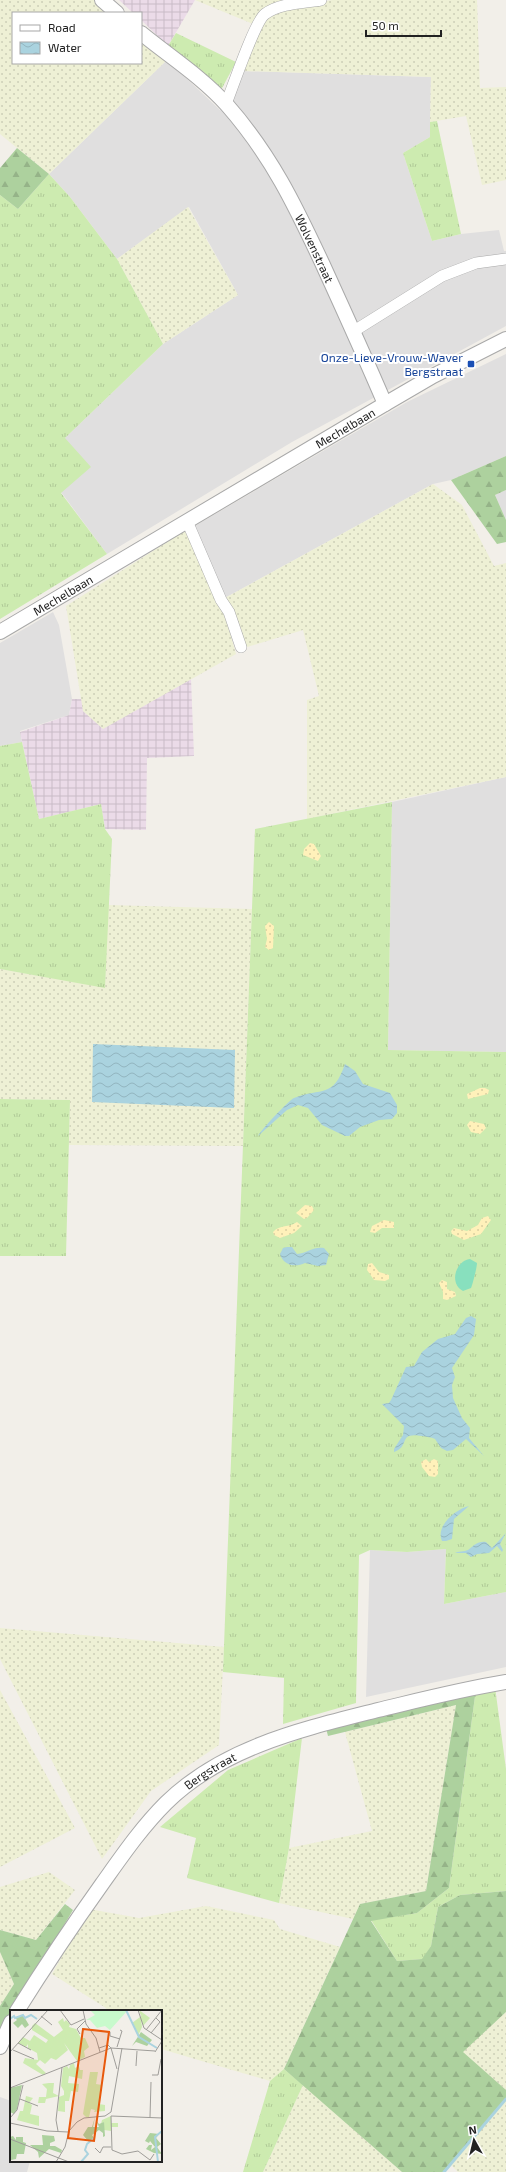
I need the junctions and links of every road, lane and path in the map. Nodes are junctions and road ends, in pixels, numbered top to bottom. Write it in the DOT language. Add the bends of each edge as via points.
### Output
graph roads {
  1 [pos="102,0"];
  2 [pos="321,0"];
  3 [pos="116,12"];
  4 [pos="142,34"];
  5 [pos="226,104"];
  6 [pos="506,259"];
  7 [pos="354,331"];
  8 [pos="506,339"];
  9 [pos="385,404"];
  10 [pos="188,521"];
  11 [pos="0,632"];
  12 [pos="241,647"];
  13 [pos="506,1682"];
  14 [pos="18,2010"];
  15 [pos="10,2024"];
  16 [pos="0,2048"];
  1 -- 3 [label="street"];
  2 -- 5 [label="street" via="277,8 263,15"];
  4 -- 5 [label="street, Wolvenstraat"];
  5 -- 7 [label="street, Wolvenstraat" via="277,171"];
  6 -- 7 [label="street" via="476,263 442,276"];
  7 -- 9 [label="street, Wolvenstraat"];
  8 -- 9 [label="street, Mechelbaan"];
  9 -- 10 [label="street, Mechelbaan"];
  10 -- 11 [label="street, Mechelbaan"];
  10 -- 12 [label="street" via="221,600 229,612"];
  13 -- 14 [label="street, Bergstraat" via="410,1702 291,1733 228,1759 194,1780 167,1803 137,1835 70,1929"];
  15 -- 16 [label="street"];
}
